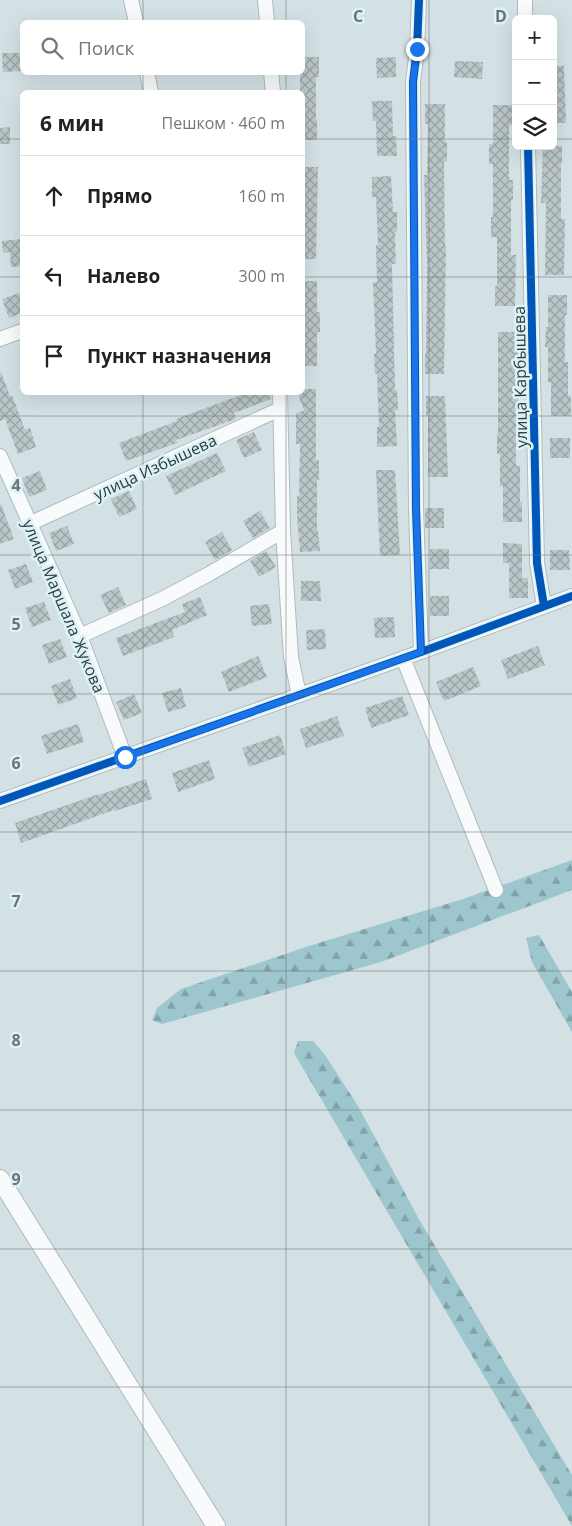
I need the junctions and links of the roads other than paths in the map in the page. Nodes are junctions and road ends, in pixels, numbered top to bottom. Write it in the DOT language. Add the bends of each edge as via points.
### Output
graph roads {
  1 [pos="131,0"];
  2 [pos="265,0"];
  3 [pos="419,0"];
  4 [pos="525,0"];
  5 [pos="526,15"];
  6 [pos="136,20"];
  7 [pos="267,20"];
  8 [pos="271,75"];
  9 [pos="149,81"];
  10 [pos="140,90"];
  11 [pos="273,90"];
  12 [pos="528,150"];
  13 [pos="20,332"];
  14 [pos="0,339"];
  15 [pos="280,395"];
  16 [pos="280,409"];
  17 [pos="0,456"];
  18 [pos="29,524"];
  19 [pos="283,532"];
  20 [pos="572,596"];
  21 [pos="544,606"];
  22 [pos="80,636"];
  23 [pos="421,652"];
  24 [pos="402,658"];
  25 [pos="299,695"];
  26 [pos="125,757"];
  27 [pos="0,801"];
  28 [pos="496,890"];
  29 [pos="0,1179"];
  30 [pos="216,1526"];
  1 -- 6 [label="street"];
  2 -- 7 [label="street"];
  3 -- 23 [label="street" via="413,92 416,509"];
  4 -- 5 [label="street"];
  8 -- 11 [label="street"];
  9 -- 10 [label="street"];
  12 -- 21 [label="street, улица Карбышева" via="537,563"];
  13 -- 14 [label="street"];
  15 -- 16 [label="street"];
  16 -- 18 [label="street, улица Избышева"];
  16 -- 19 [label="street"];
  17 -- 18 [label="street, улица Маршала Жукова"];
  18 -- 22 [label="street, улица Маршала Жукова"];
  19 -- 22 [label="street" via="162,599"];
  19 -- 25 [label="street" via="291,657"];
  20 -- 21 [label="street"];
  21 -- 23 [label="street"];
  22 -- 26 [label="street, улица Маршала Жукова"];
  23 -- 24 [label="street"];
  24 -- 25 [label="street"];
  24 -- 28 [label="street"];
  25 -- 26 [label="street"];
  26 -- 27 [label="street"];
  29 -- 30 [label="main road"];
}
